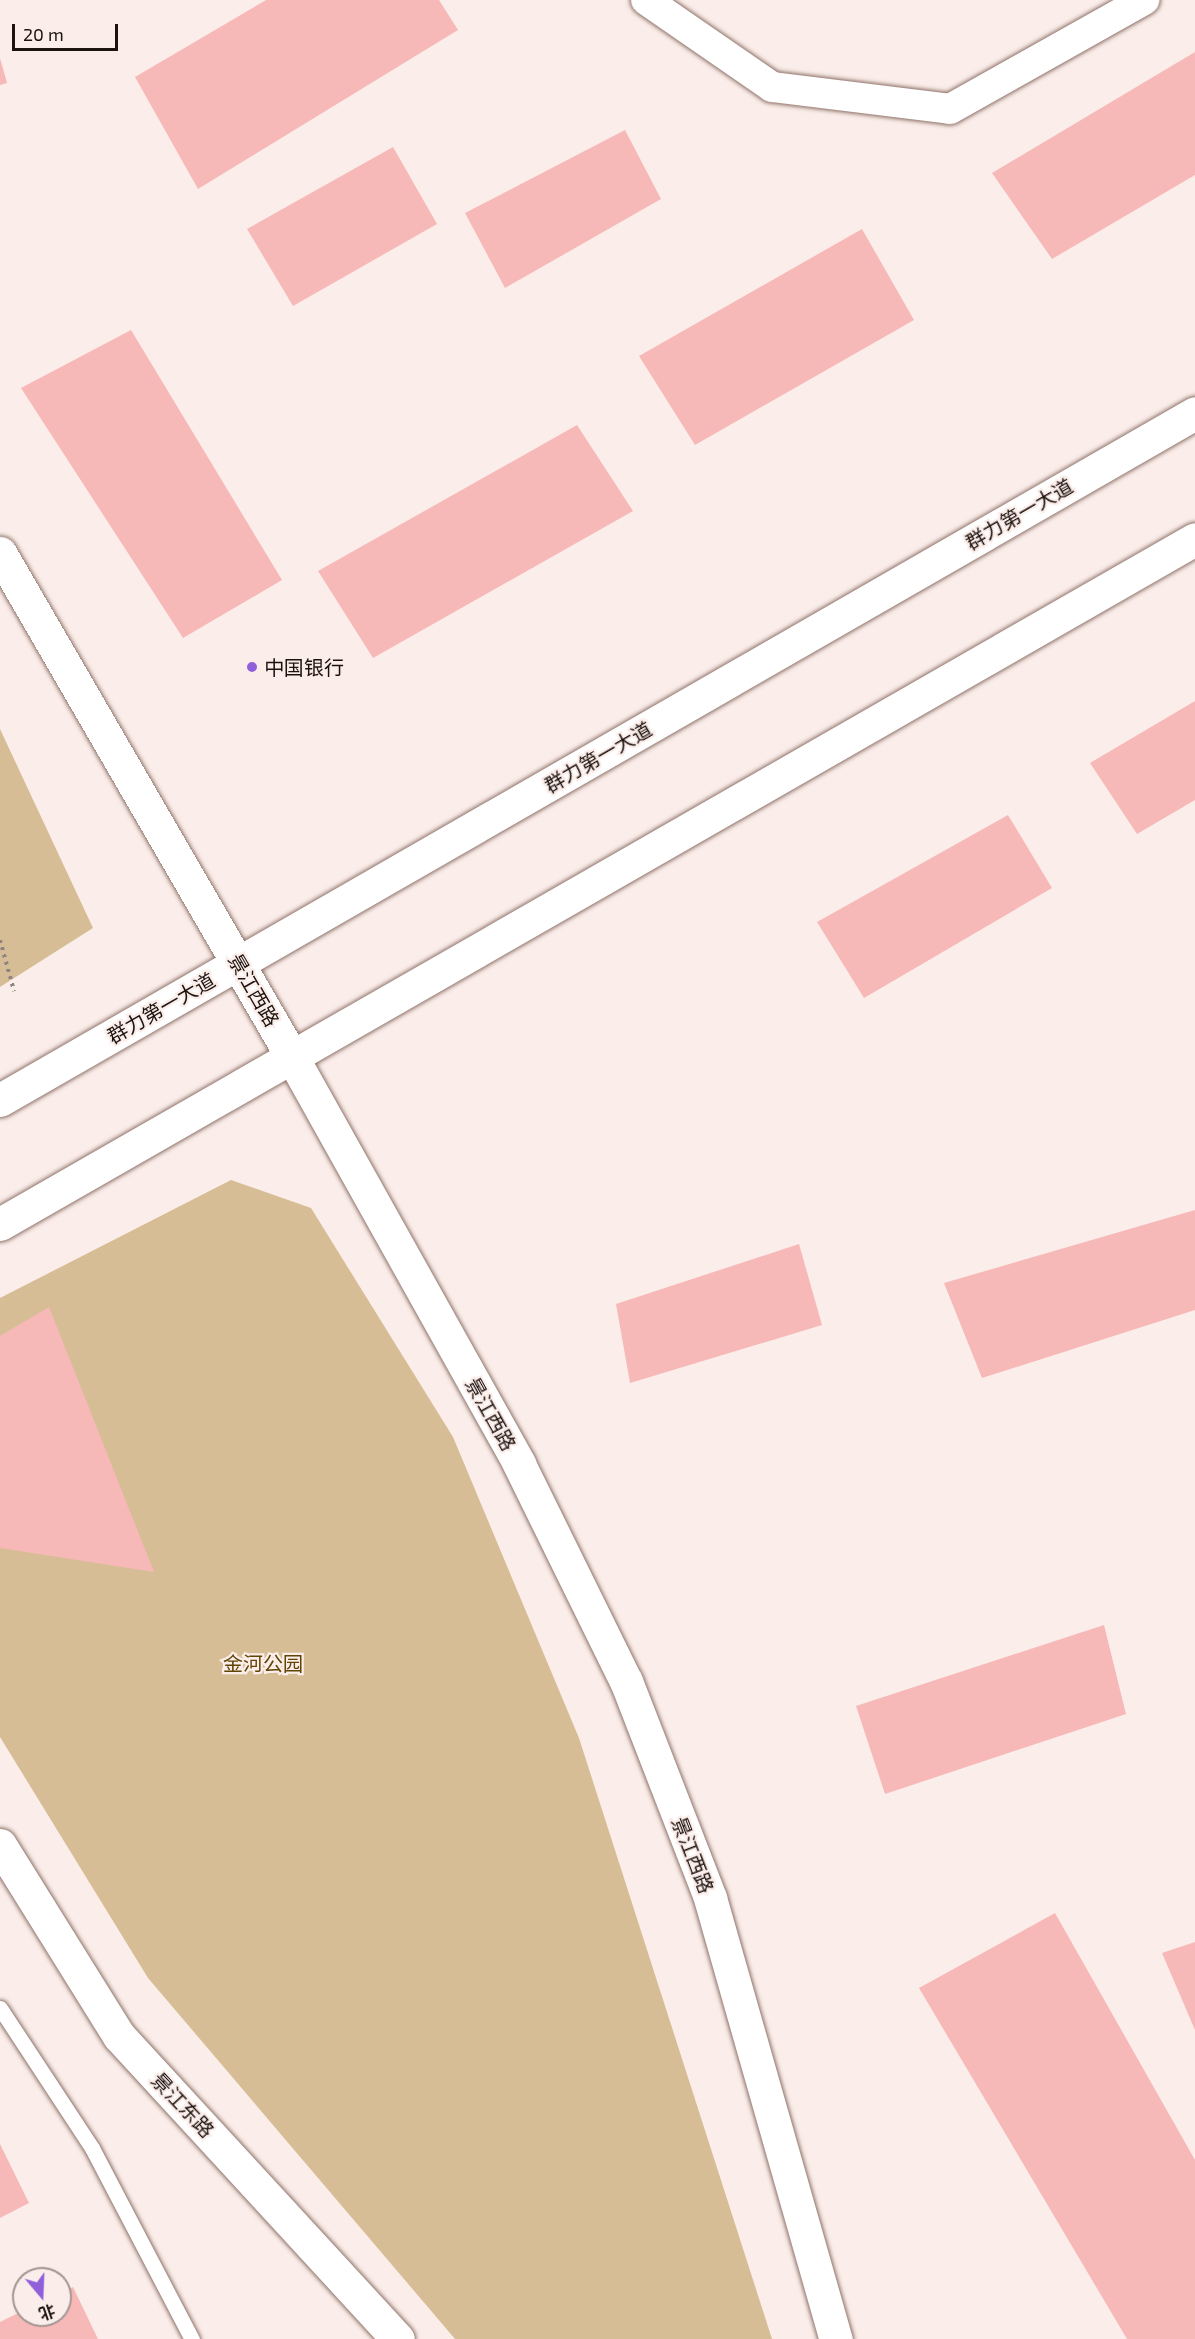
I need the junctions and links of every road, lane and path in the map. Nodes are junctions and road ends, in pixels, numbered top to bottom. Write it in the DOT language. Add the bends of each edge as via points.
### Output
graph roads {
  1 [pos="646,0"];
  2 [pos="1144,0"];
  3 [pos="1195,413"];
  4 [pos="1195,539"];
  5 [pos="0,553"];
  6 [pos="0,940"];
  7 [pos="239,963"];
  8 [pos="14,991"];
  9 [pos="292,1057"];
  10 [pos="0,1100"];
  11 [pos="0,1224"];
  12 [pos="0,1845"];
  13 [pos="0,2008"];
  14 [pos="192,2339"];
  15 [pos="398,2339"];
  16 [pos="836,2339"];
  1 -- 2 [label="street" via="772,87 950,109"];
  3 -- 7 [label="main road, 群力第一大道"];
  4 -- 9 [label="main road"];
  5 -- 7 [label="main road, 景江西路"];
  6 -- 8 [label="path"];
  7 -- 9 [label="main road, 景江西路"];
  7 -- 10 [label="main road, 群力第一大道"];
  9 -- 11 [label="main road"];
  9 -- 16 [label="main road, 景江西路" via="519,1464 626,1682 710,1898"];
  12 -- 15 [label="main road, 景江东路" via="119,2036"];
  13 -- 14 [label="lane" via="92,2148"];
}
